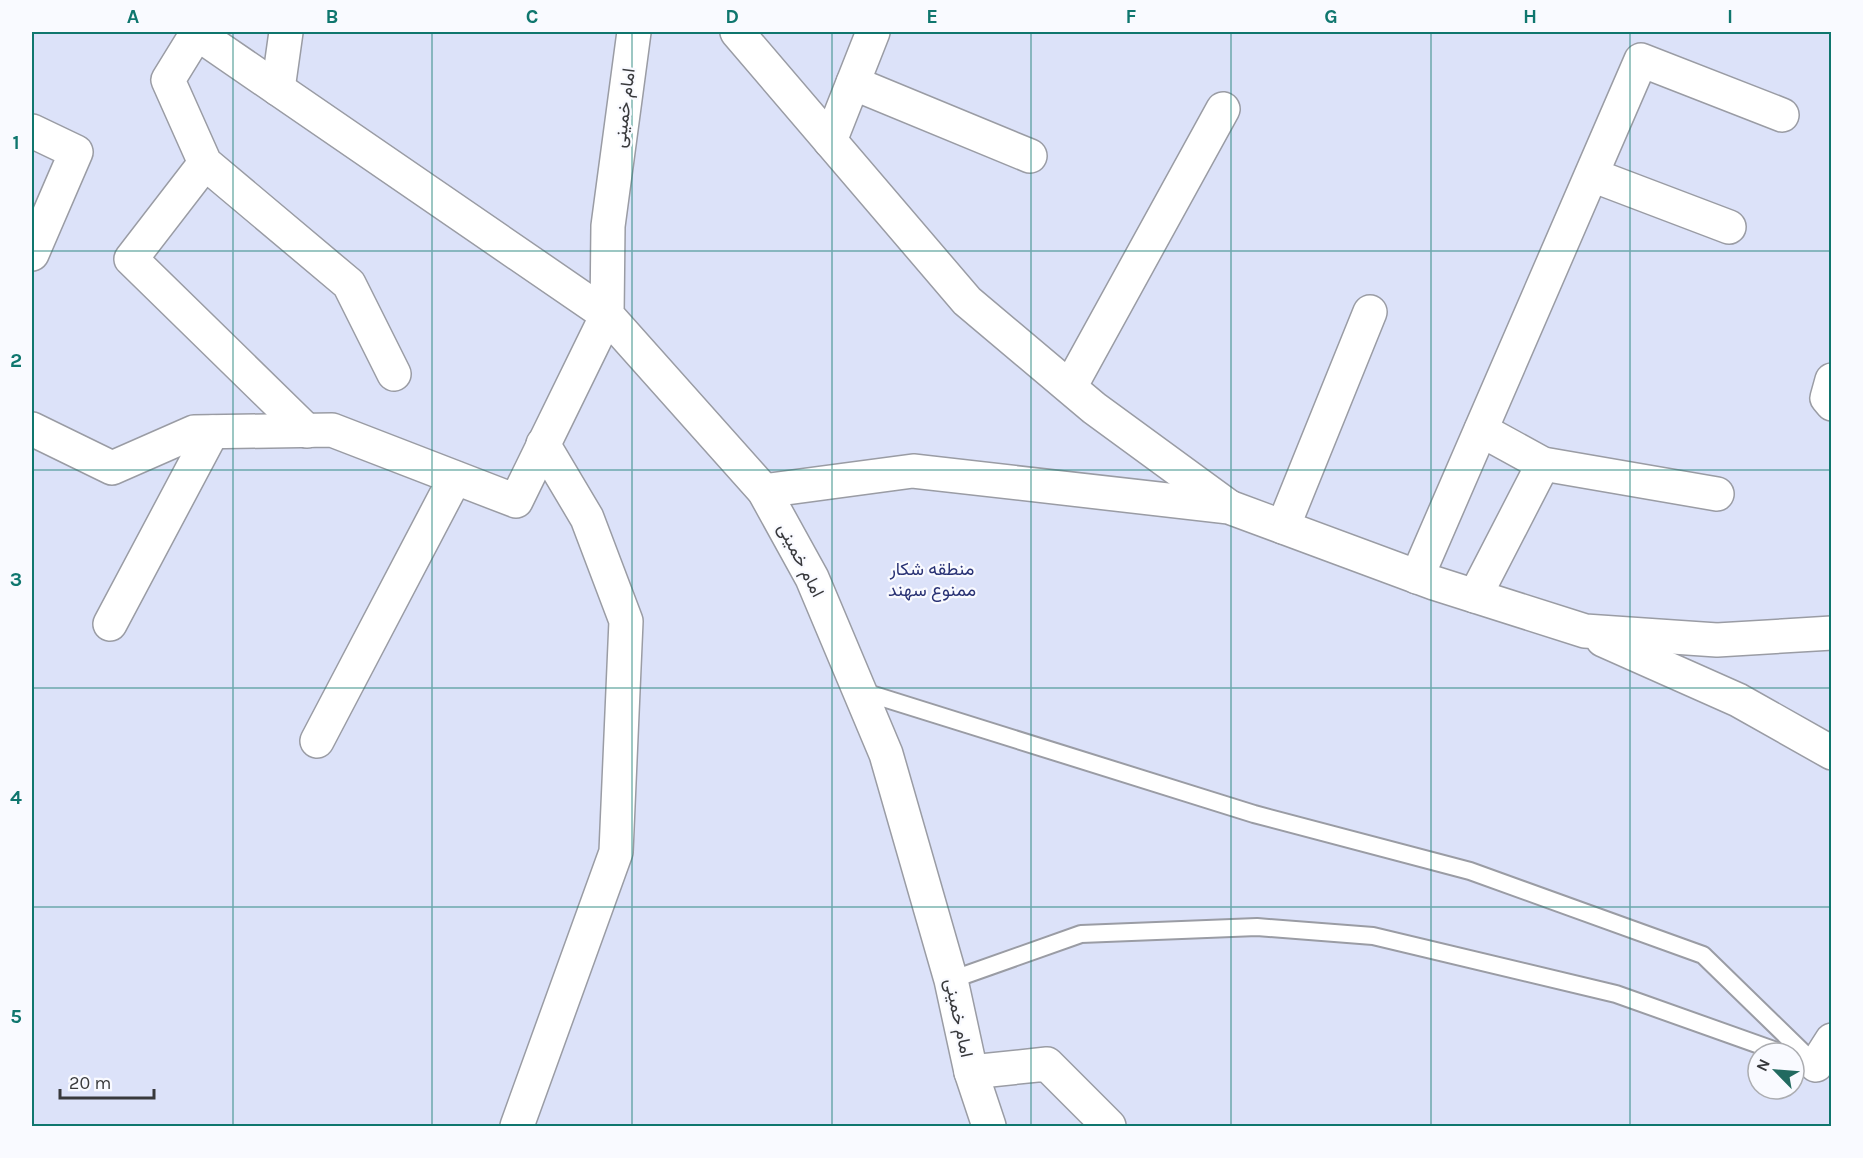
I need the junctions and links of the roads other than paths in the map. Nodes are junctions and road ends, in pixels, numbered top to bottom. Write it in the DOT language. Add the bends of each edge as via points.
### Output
graph roads {
  1 [pos="196,32"];
  2 [pos="286,32"];
  3 [pos="634,32"];
  4 [pos="737,32"];
  5 [pos="873,32"];
  6 [pos="853,83"];
  7 [pos="278,89"];
  8 [pos="1223,109"];
  9 [pos="1782,115"];
  10 [pos="32,130"];
  11 [pos="830,141"];
  12 [pos="1030,156"];
  13 [pos="205,163"];
  14 [pos="1592,175"];
  15 [pos="1729,227"];
  16 [pos="32,254"];
  17 [pos="1370,312"];
  18 [pos="607,315"];
  19 [pos="394,374"];
  20 [pos="1832,380"];
  21 [pos="1070,387"];
  22 [pos="1832,404"];
  23 [pos="32,429"];
  24 [pos="1481,430"];
  25 [pos="307,431"];
  26 [pos="212,432"];
  27 [pos="543,444"];
  28 [pos="1543,464"];
  29 [pos="455,478"];
  30 [pos="764,491"];
  31 [pos="1717,494"];
  32 [pos="1229,507"];
  33 [pos="1283,527"];
  34 [pos="1417,577"];
  35 [pos="1475,596"];
  36 [pos="110,624"];
  37 [pos="1585,632"];
  38 [pos="1832,633"];
  39 [pos="861,691"];
  40 [pos="317,741"];
  41 [pos="1832,753"];
  42 [pos="951,980"];
  43 [pos="1748,1041"];
  44 [pos="1818,1058"];
  45 [pos="970,1072"];
  46 [pos="517,1126"];
  47 [pos="988,1126"];
  48 [pos="1109,1126"];
  1 -- 7 [label="street"];
  1 -- 13 [label="street" via="168,80"];
  2 -- 7 [label="street"];
  3 -- 18 [label="street, امام خمینی" via="608,226"];
  4 -- 11 [label="street"];
  5 -- 6 [label="street"];
  6 -- 11 [label="street"];
  6 -- 12 [label="street"];
  7 -- 18 [label="street"];
  8 -- 21 [label="street"];
  9 -- 14 [label="street" via="1641,60"];
  10 -- 16 [label="street" via="76,152"];
  11 -- 21 [label="street" via="967,301"];
  13 -- 19 [label="street" via="349,284"];
  13 -- 25 [label="street" via="131,259"];
  14 -- 15 [label="street"];
  14 -- 24 [label="street"];
  17 -- 33 [label="street"];
  18 -- 27 [label="street"];
  18 -- 30 [label="street, امام خمینی"];
  20 -- 22 [label="street" via="1827,398"];
  21 -- 32 [label="street"];
  23 -- 26 [label="street" via="112,468 194,432"];
  24 -- 28 [label="street"];
  24 -- 34 [label="street"];
  25 -- 26 [label="street"];
  25 -- 29 [label="street" via="332,430"];
  26 -- 36 [label="street"];
  27 -- 29 [label="street" via="516,501"];
  27 -- 46 [label="street" via="587,518 626,621 616,852"];
  28 -- 31 [label="street"];
  28 -- 35 [label="street"];
  29 -- 40 [label="street"];
  30 -- 32 [label="street" via="913,471"];
  30 -- 39 [label="street, امام خمینی" via="812,578"];
  32 -- 33 [label="street"];
  33 -- 34 [label="street"];
  34 -- 35 [label="street"];
  35 -- 37 [label="street"];
  37 -- 38 [label="street" via="1717,640"];
  37 -- 41 [label="street" via="1738,700"];
  39 -- 42 [label="street, امام خمینی" via="886,754"];
  39 -- 44 [label="lane" via="1254,814 1470,871 1703,955"];
  42 -- 43 [label="lane" via="1081,934 1257,927 1373,936 1616,994"];
  42 -- 45 [label="street, امام خمینی"];
  45 -- 47 [label="street, امام خمینی"];
  45 -- 48 [label="street" via="1047,1064"];
}
